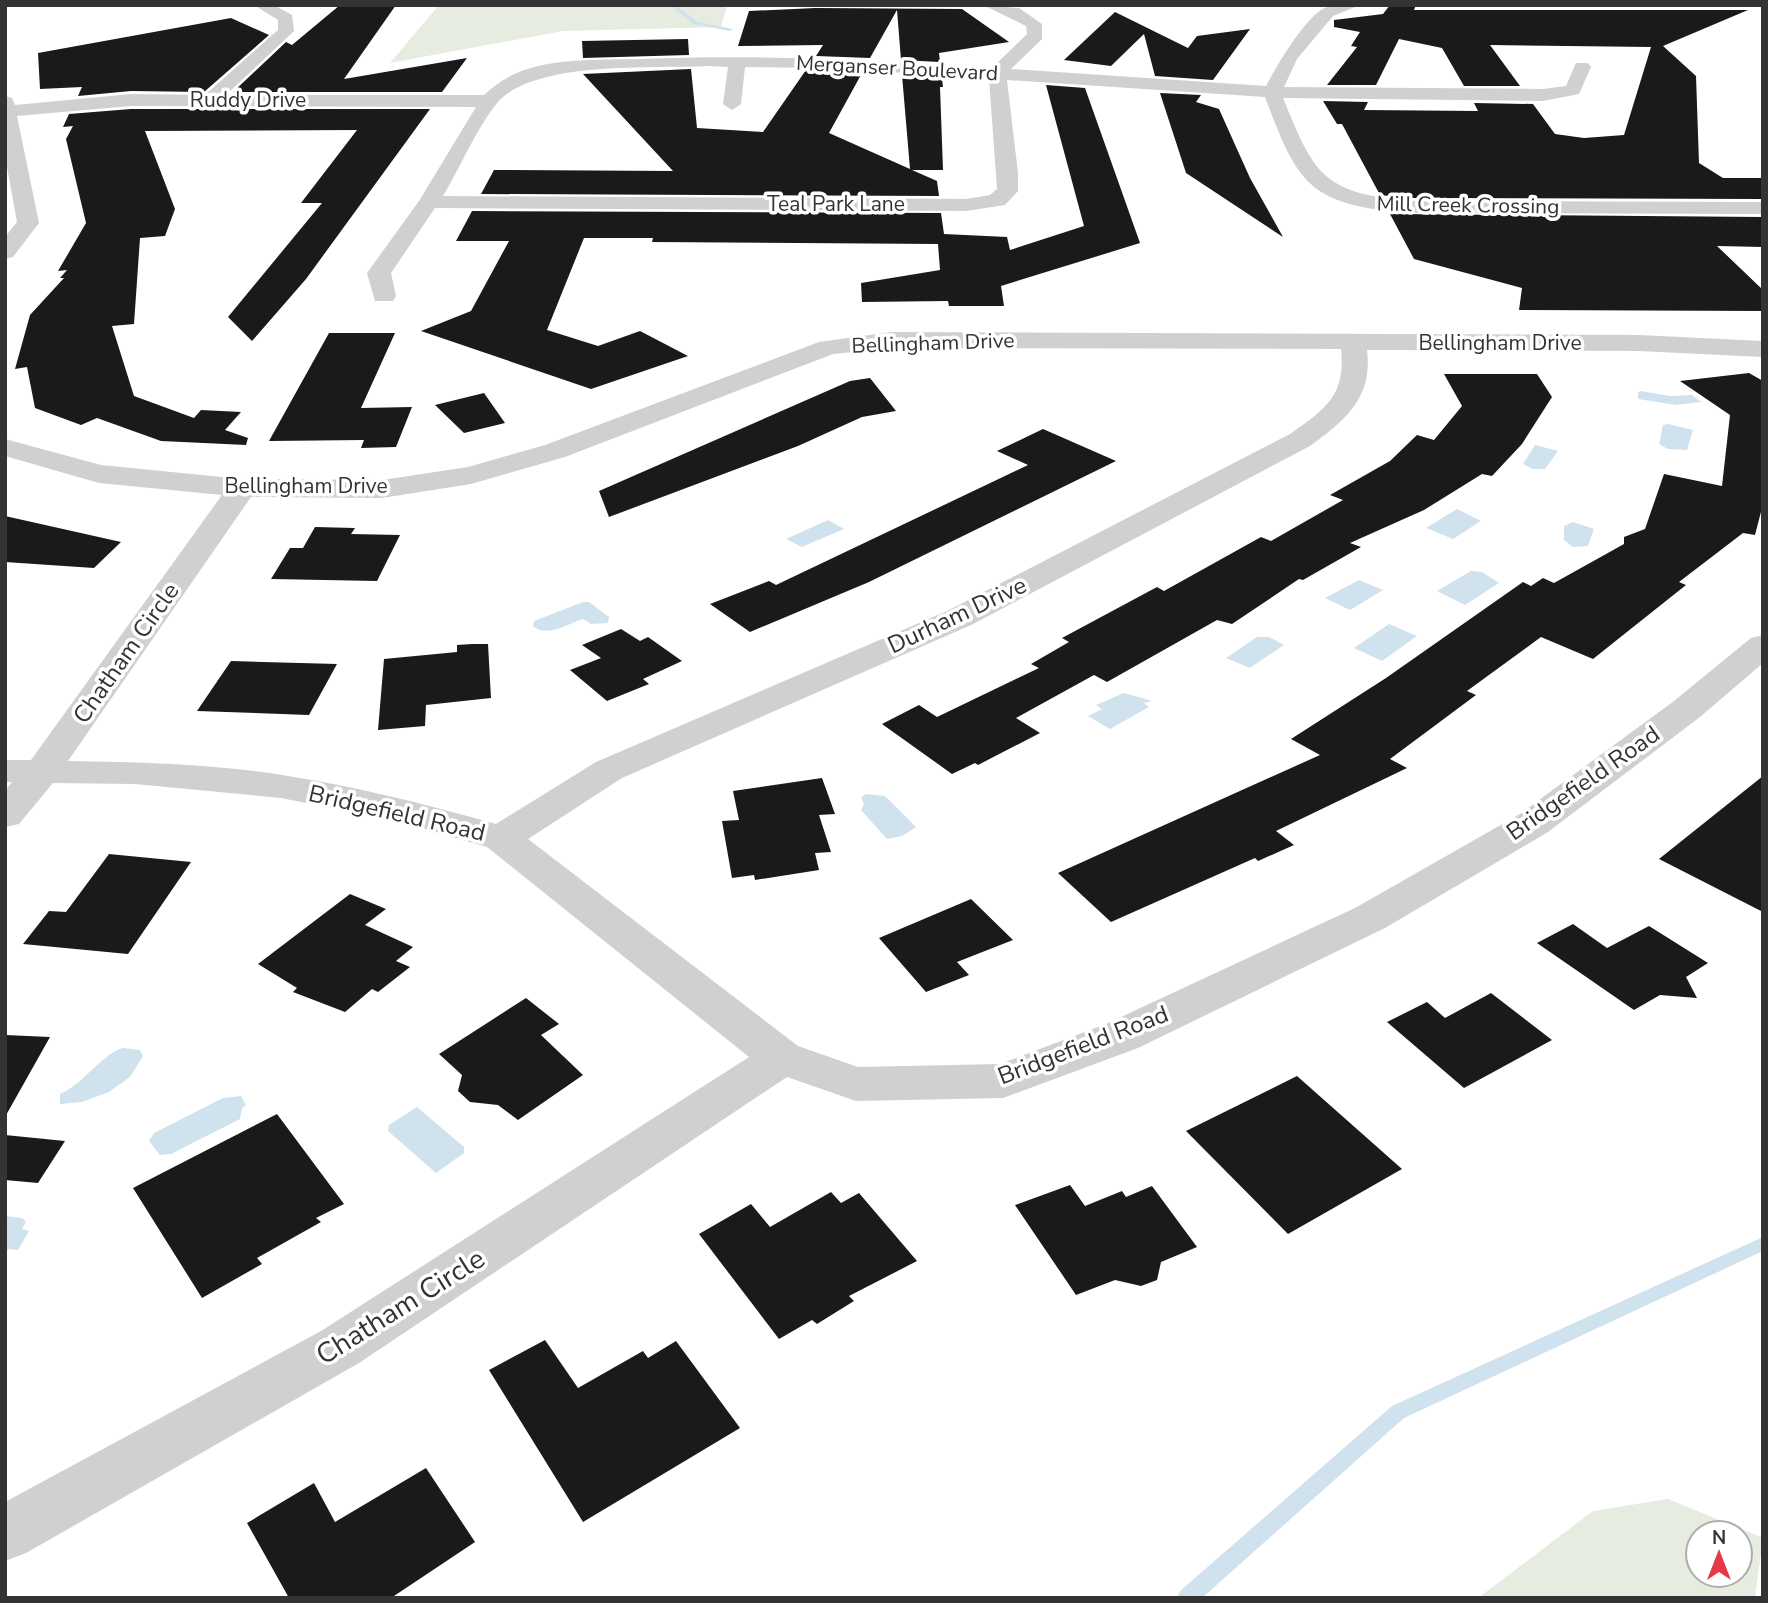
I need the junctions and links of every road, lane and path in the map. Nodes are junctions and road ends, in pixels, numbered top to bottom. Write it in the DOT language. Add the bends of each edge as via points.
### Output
graph roads {
  1 [pos="264,5"];
  2 [pos="991,5"];
  3 [pos="1352,5"];
  4 [pos="737,61"];
  5 [pos="1582,67"];
  6 [pos="998,73"];
  7 [pos="1272,92"];
  8 [pos="1543,95"];
  9 [pos="211,99"];
  10 [pos="489,101"];
  11 [pos="732,104"];
  12 [pos="6,106"];
  13 [pos="1564,108"];
  14 [pos="429,202"];
  15 [pos="1763,208"];
  16 [pos="5,252"];
  17 [pos="384,296"];
  18 [pos="1353,342"];
  19 [pos="1763,349"];
  20 [pos="5,447"];
  21 [pos="242,488"];
  22 [pos="1763,645"];
  23 [pos="23,772"];
  24 [pos="5,815"];
  25 [pos="500,838"];
  26 [pos="782,1058"];
  27 [pos="5,1533"];
  1 -- 9 [label="street" via="286,18 286,31"];
  2 -- 6 [label="street" via="1034,24 1036,35"];
  3 -- 7 [label="street" via="1327,13 1289,58"];
  4 -- 6 [label="street, Merganser Boulevard"];
  4 -- 10 [label="street, Merganser Boulevard" via="564,67 530,74 506,85"];
  4 -- 11 [label="street"];
  5 -- 8 [label="street, Merganser Boulevard" via="1573,90"];
  6 -- 7 [label="street, Merganser Boulevard"];
  6 -- 14 [label="street, Teal Park Lane" via="1008,173 1007,191 997,200 966,205"];
  7 -- 8 [label="street, Merganser Boulevard"];
  7 -- 15 [label="street, Mill Creek Crossing" via="1307,171 1329,188 1367,203 1408,208"];
  8 -- 13 [label="street"];
  9 -- 10 [label="street, Ruddy Drive"];
  9 -- 12 [label="street, Ruddy Drive"];
  10 -- 14 [label="street, Merganser Boulevard"];
  12 -- 16 [label="street" via="28,223"];
  14 -- 17 [label="street, Merganser Boulevard" via="379,273"];
  18 -- 19 [label="street, Bellingham Drive" via="1639,343"];
  18 -- 21 [label="street, Bellingham Drive" via="891,340 828,347 555,451 471,475 382,489"];
  18 -- 25 [label="street, Durham Drive" via="1357,366 1343,409 1300,440 959,618 609,770"];
  20 -- 21 [label="street, Bellingham Drive" via="99,474"];
  21 -- 23 [label="street, Chatham Circle"];
  22 -- 26 [label="street, Bridgefield Road" via="1687,709 1534,823 1370,918 1122,1036 1003,1081 856,1084"];
  23 -- 24 [label="street, Chatham Circle"];
  23 -- 25 [label="street, Bridgefield Road" via="135,773 281,786 408,811"];
  25 -- 26 [label="street, Bridgefield Road"];
  26 -- 27 [label="street, Chatham Circle" via="340,1347"];
}
